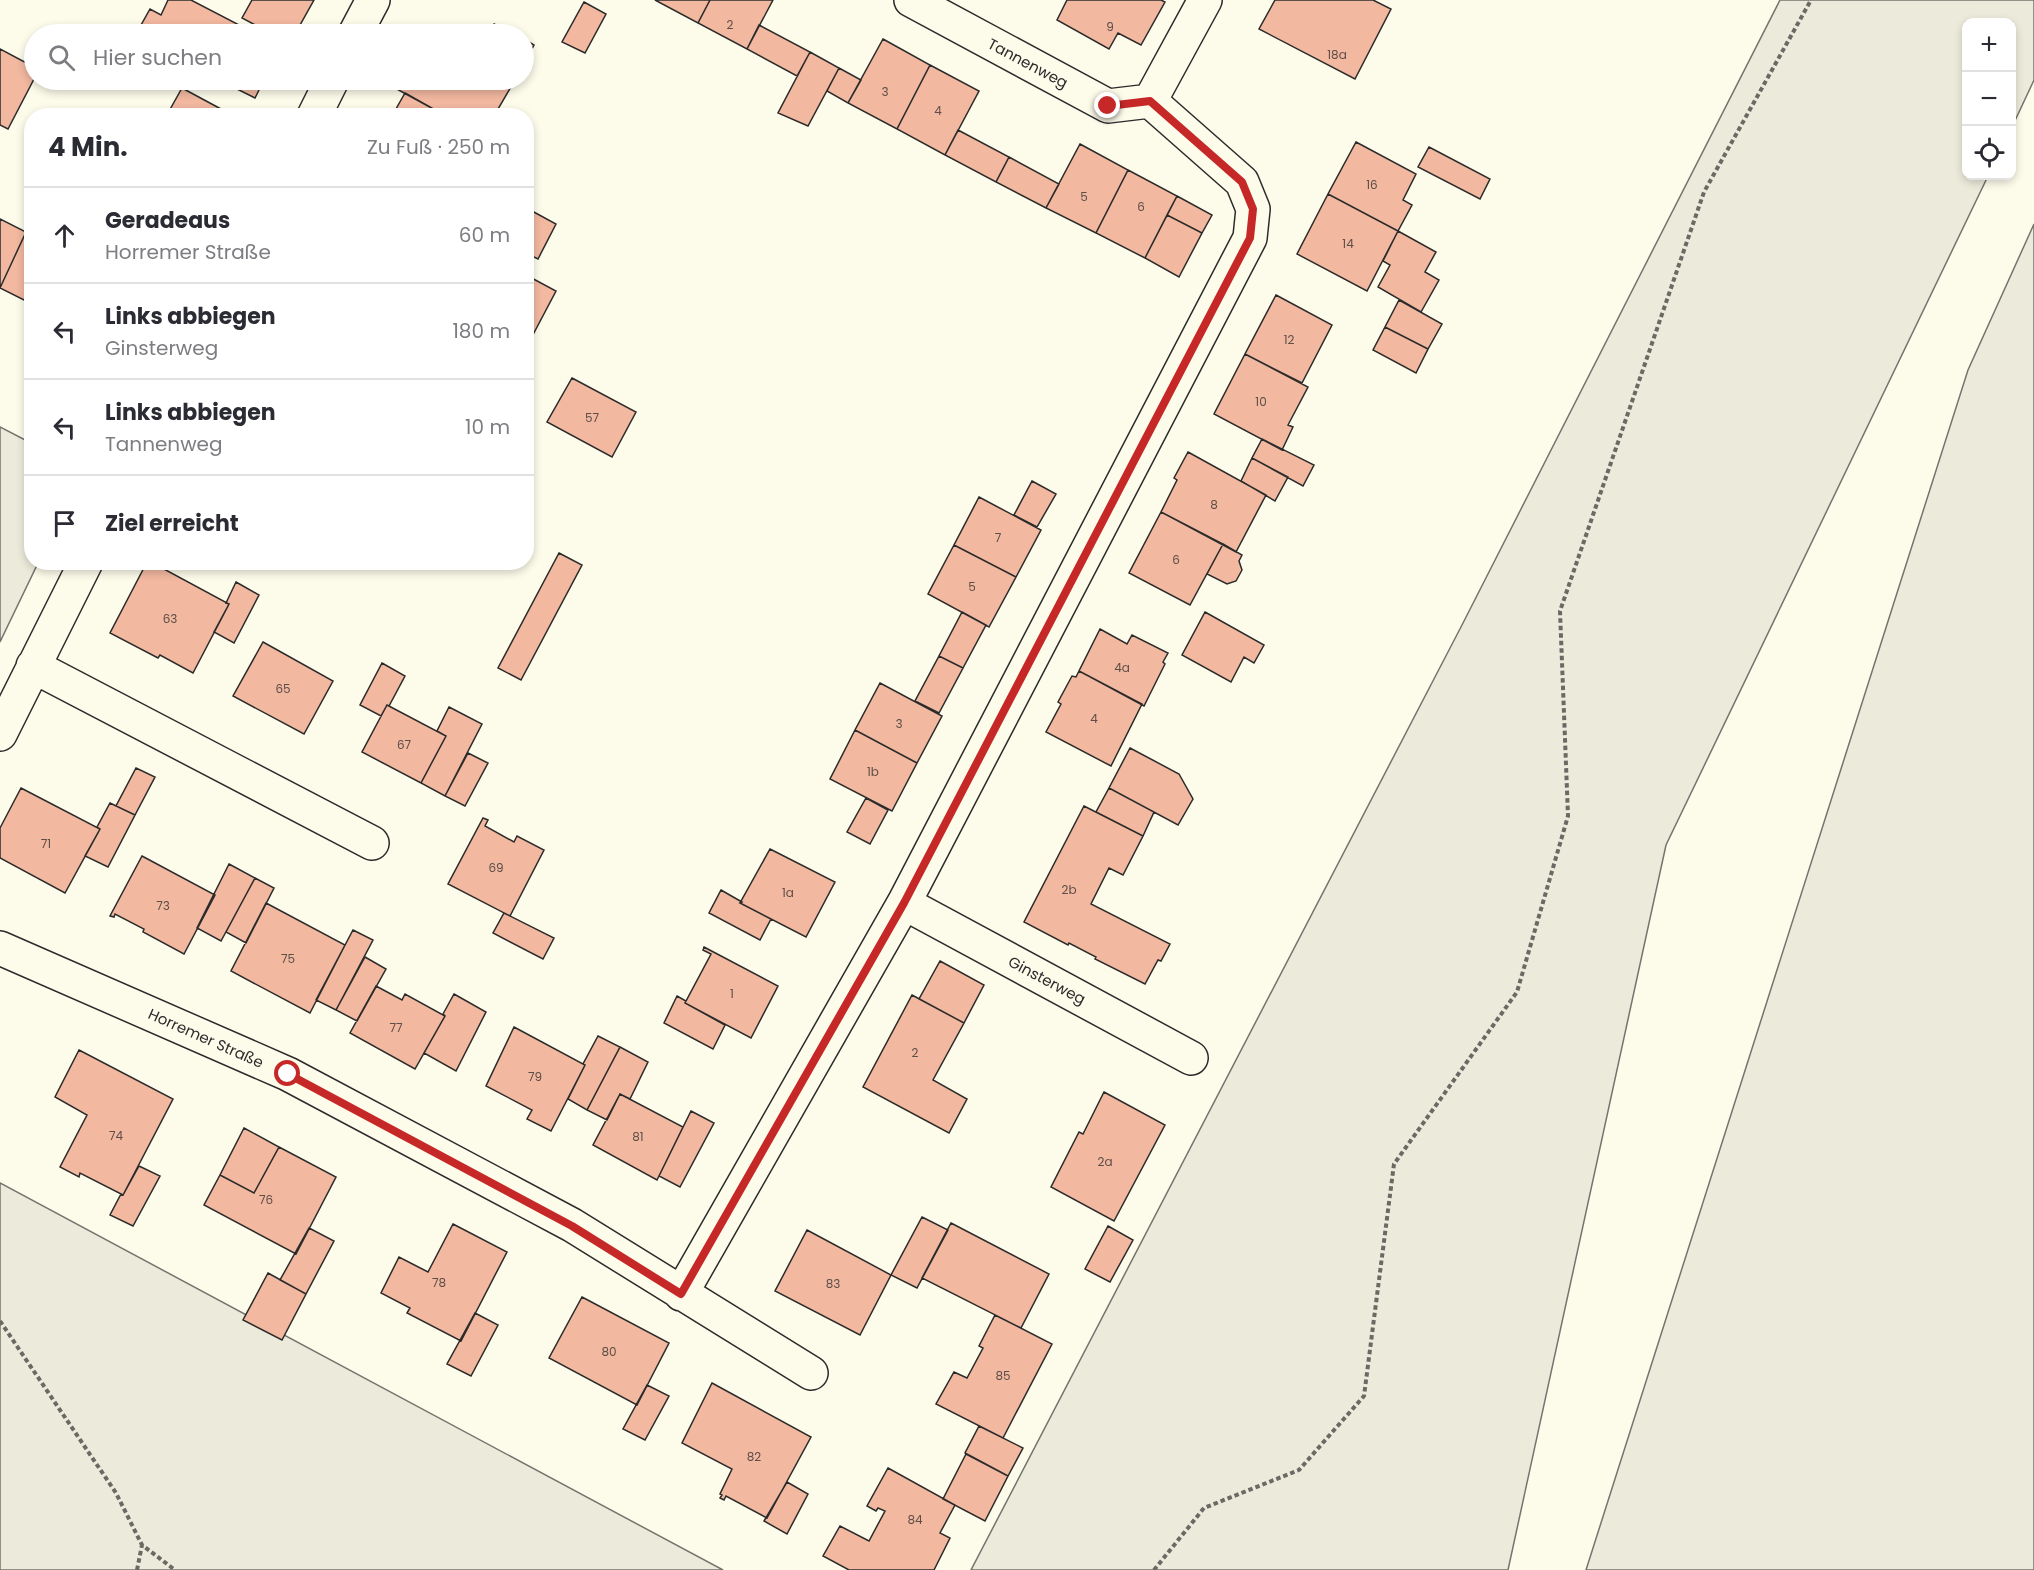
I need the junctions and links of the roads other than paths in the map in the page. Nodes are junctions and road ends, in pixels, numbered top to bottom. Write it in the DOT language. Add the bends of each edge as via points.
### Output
graph roads {
  1 [pos="373,0"];
  2 [pos="911,0"];
  3 [pos="1205,0"];
  4 [pos="360,24"];
  5 [pos="327,90"];
  6 [pos="1150,101"];
  7 [pos="318,108"];
  8 [pos="82,570"];
  9 [pos="33,666"];
  10 [pos="0,734"];
  11 [pos="372,843"];
  12 [pos="904,903"];
  13 [pos="0,948"];
  14 [pos="1191,1058"];
  15 [pos="681,1294"];
  16 [pos="811,1373"];
  1 -- 4 [label="street"];
  2 -- 6 [label="street, Tannenweg" via="1108,106"];
  3 -- 6 [label="street"];
  5 -- 7 [label="street"];
  6 -- 12 [label="street" via="1242,182 1253,209 1250,238"];
  8 -- 9 [label="street"];
  9 -- 10 [label="street"];
  9 -- 11 [label="street"];
  12 -- 14 [label="street, Ginsterweg"];
  12 -- 15 [label="street"];
  13 -- 15 [label="street, Horremer Straße" via="288,1074 572,1226"];
  15 -- 16 [label="street, Horremer Straße"];
}
